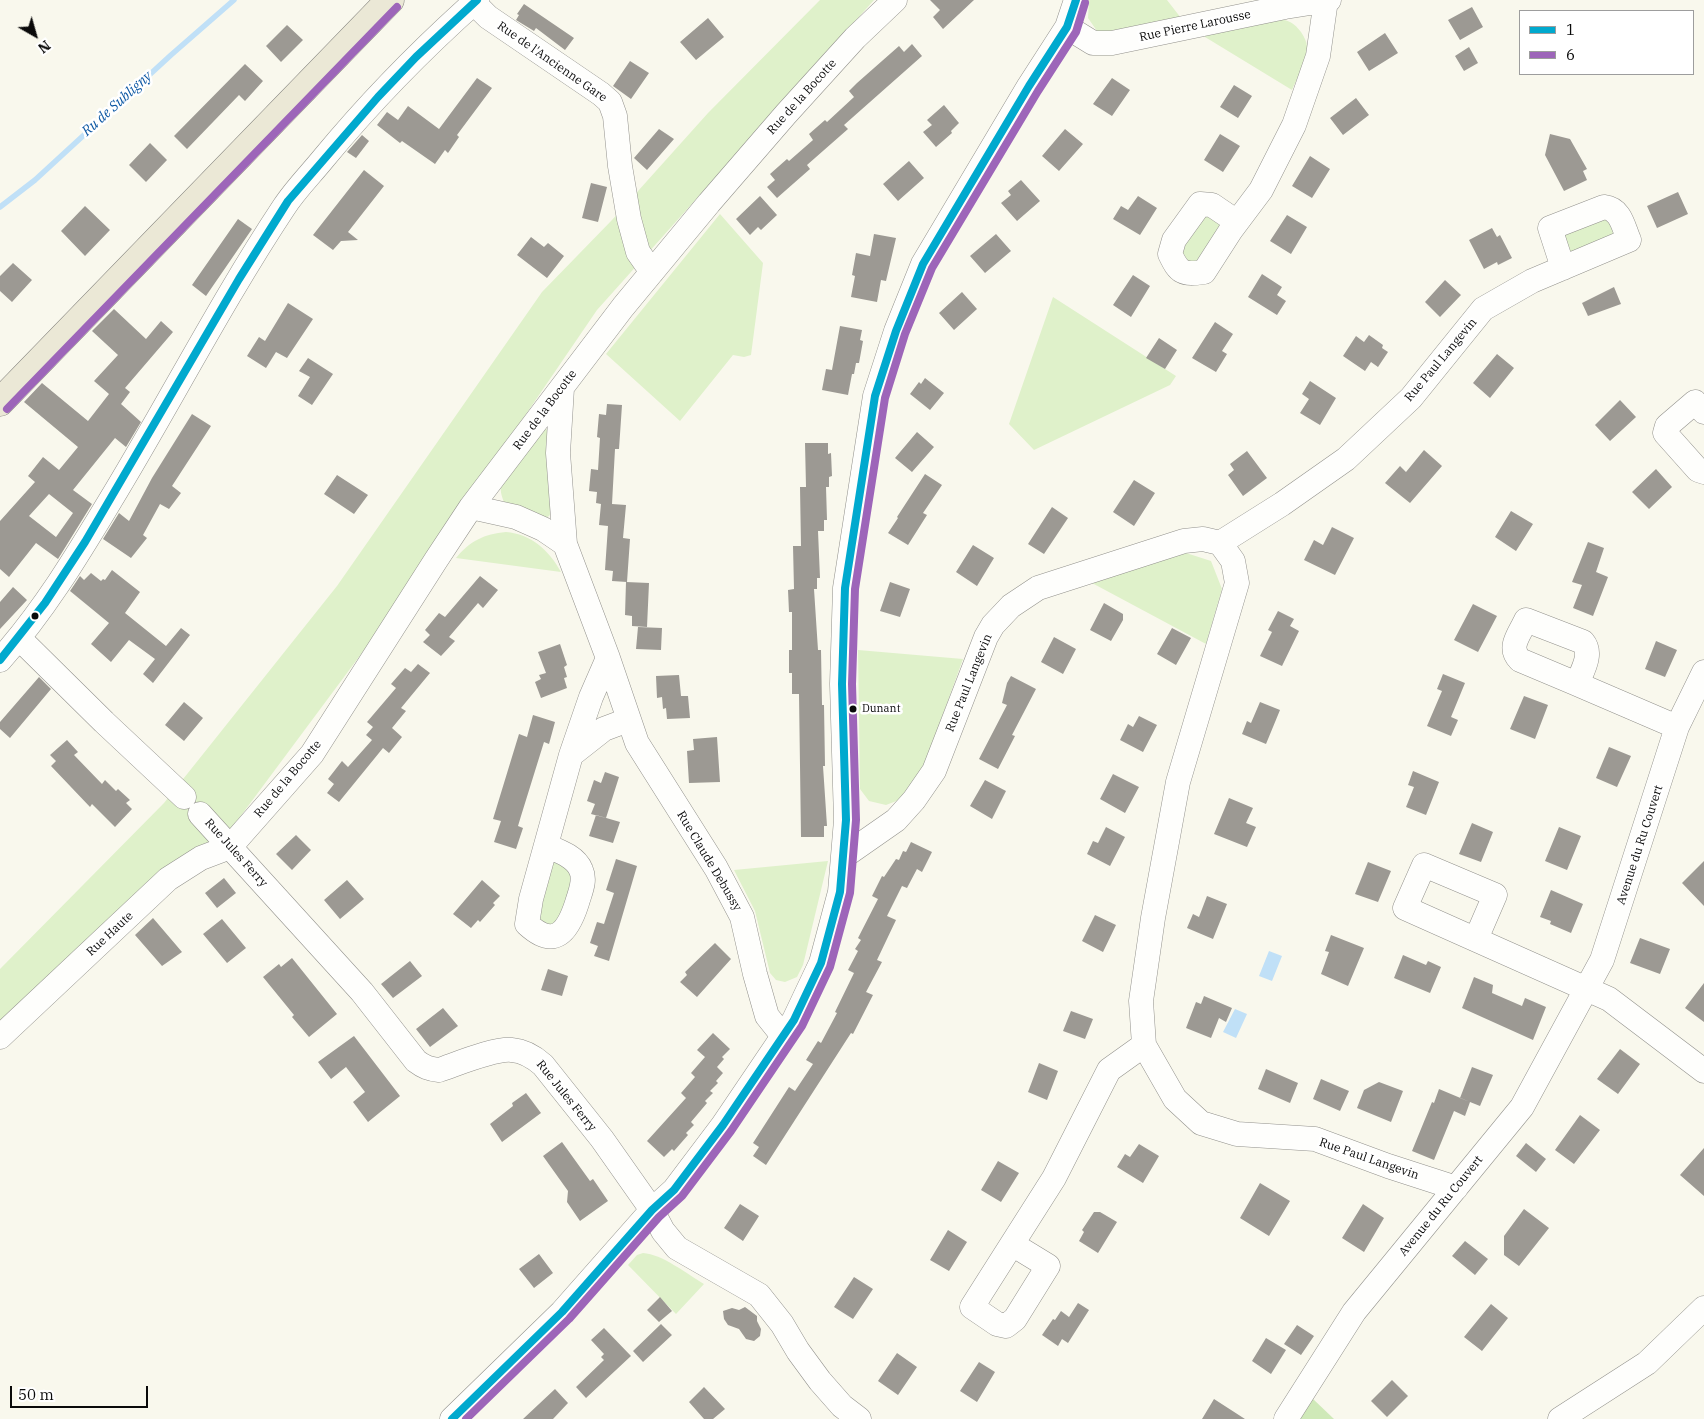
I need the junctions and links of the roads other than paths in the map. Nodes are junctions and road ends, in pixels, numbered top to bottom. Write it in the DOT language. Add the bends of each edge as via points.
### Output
graph roads {
  1 [pos="390,0"];
  2 [pos="895,0"];
  3 [pos="1076,0"];
  4 [pos="1327,0"];
  5 [pos="476,1"];
  6 [pos="1067,27"];
  7 [pos="1237,222"];
  8 [pos="1563,268"];
  9 [pos="652,272"];
  10 [pos="562,388"];
  11 [pos="0,402"];
  12 [pos="1704,412"];
  13 [pos="1704,472"];
  14 [pos="471,508"];
  15 [pos="1220,543"];
  16 [pos="565,544"];
  17 [pos="18,640"];
  18 [pos="608,658"];
  19 [pos="0,660"];
  20 [pos="1704,672"];
  21 [pos="1577,684"];
  22 [pos="628,720"];
  23 [pos="1677,727"];
  24 [pos="571,755"];
  25 [pos="547,846"];
  26 [pos="230,847"];
  27 [pos="843,857"];
  28 [pos="1476,939"];
  29 [pos="1587,988"];
  30 [pos="783,1036"];
  31 [pos="0,1037"];
  32 [pos="1144,1045"];
  33 [pos="1704,1071"];
  34 [pos="1456,1188"];
  35 [pos="652,1210"];
  36 [pos="1012,1244"];
  37 [pos="1704,1308"];
  38 [pos="452,1419"];
  39 [pos="859,1419"];
  40 [pos="1286,1419"];
  41 [pos="1560,1419"];
  1 -- 11 [label="main road"];
  2 -- 9 [label="street, Rue de la Bocotte" via="855,38 786,114"];
  3 -- 6 [label="street"];
  4 -- 6 [label="street, Rue Pierre Larousse" via="1112,43 1093,43"];
  4 -- 7 [label="street, Rue Pierre Larousse" via="1318,56 1294,125 1261,190"];
  5 -- 9 [label="street, Rue de l'Ancienne Gare" via="488,17 610,102 615,116 629,219 638,252"];
  5 -- 17 [label="street" via="438,35 349,128 285,205 68,570"];
  6 -- 27 [label="street" via="923,264 875,396 845,588 842,684 846,820"];
  8 -- 8 [label="street, Rue Paul Langevin" via="1550,228 1604,207 1617,212 1629,240"];
  8 -- 15 [label="street, Rue Paul Langevin" via="1532,281 1483,309 1412,398 1346,459"];
  9 -- 10 [label="street, Rue de la Bocotte"];
  10 -- 14 [label="street, Rue de la Bocotte"];
  10 -- 16 [label="street, Rue Claude Debussy" via="558,453"];
  12 -- 13 [label="street" via="1695,402 1667,426 1665,433 1698,470"];
  14 -- 16 [label="street" via="516,517 543,529"];
  14 -- 26 [label="street, Rue de la Bocotte" via="312,754"];
  15 -- 27 [label="street, Rue Paul Langevin" via="1203,539 1184,541 1038,588 1011,606 986,637 934,771 896,820"];
  15 -- 32 [label="street, Rue Paul Langevin" via="1233,561 1237,583 1178,782 1153,918 1142,1001"];
  16 -- 18 [label="street, Rue Claude Debussy"];
  17 -- 19 [label="street"];
  17 -- 26 [label="street, Rue Jules Ferry" via="192,805"];
  18 -- 22 [label="street, Rue Claude Debussy"];
  18 -- 24 [label="street"];
  20 -- 23 [label="street, Avenue du Ru Couvert"];
  21 -- 23 [label="street"];
  22 -- 24 [label="street" via="604,729"];
  22 -- 30 [label="street, Rue Claude Debussy" via="637,743 716,868 742,917 767,1016"];
  23 -- 29 [label="street, Avenue du Ru Couvert" via="1602,960"];
  24 -- 25 [label="street"];
  26 -- 31 [label="street, Rue Haute" via="201,858 168,879"];
  26 -- 35 [label="street, Rue Jules Ferry" via="362,992 416,1061 439,1070 510,1049 534,1057 602,1139"];
  27 -- 30 [label="street" via="840,892 821,963"];
  28 -- 29 [label="street"];
  29 -- 33 [label="street" via="1609,999"];
  29 -- 34 [label="street, Avenue du Ru Couvert" via="1522,1107"];
  30 -- 35 [label="street" via="723,1125 674,1190"];
  32 -- 34 [label="street, Rue Paul Langevin" via="1174,1100 1201,1123 1237,1134 1315,1139"];
  32 -- 36 [label="street" via="1109,1070 1054,1178"];
  34 -- 40 [label="street, Avenue du Ru Couvert" via="1354,1312"];
  35 -- 38 [label="street" via="562,1312"];
  35 -- 39 [label="street, Rue Jules Ferry" via="677,1248 759,1295 820,1381 842,1406"];
  37 -- 41 [label="street" via="1647,1363"];
}
